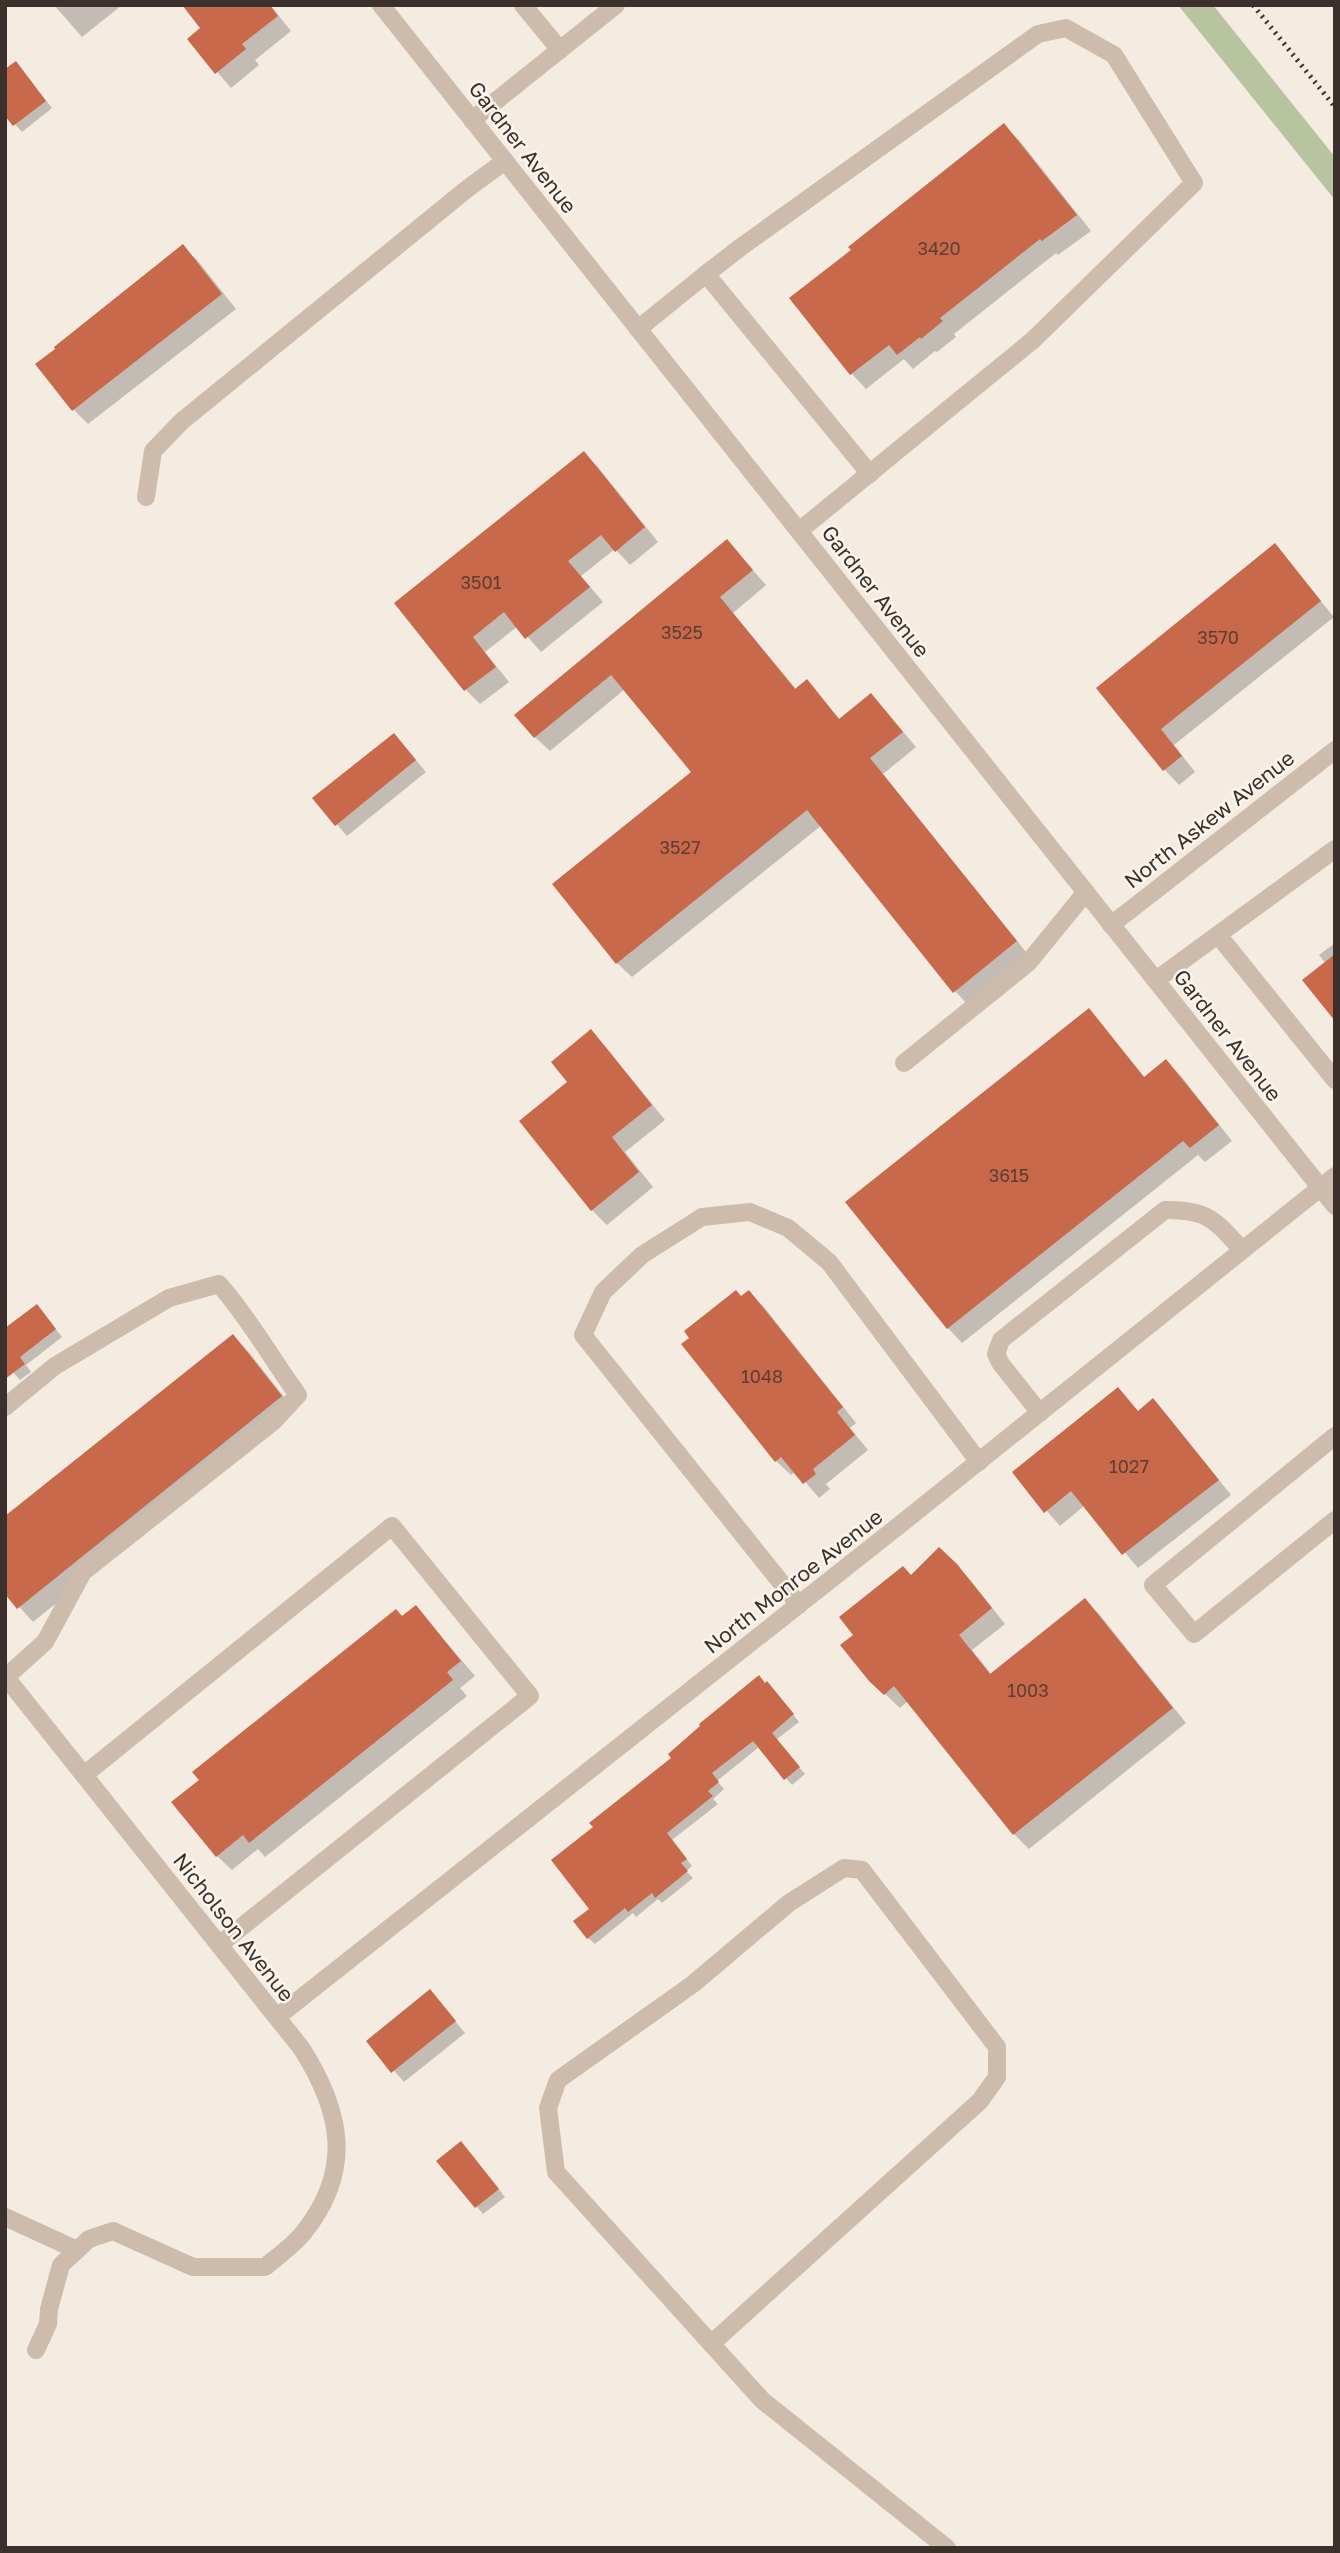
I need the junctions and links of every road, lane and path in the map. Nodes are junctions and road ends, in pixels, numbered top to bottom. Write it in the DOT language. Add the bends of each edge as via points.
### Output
graph roads {
  1 [pos="380,5"];
  2 [pos="523,5"];
  3 [pos="616,5"];
  4 [pos="560,50"];
  5 [pos="472,120"];
  6 [pos="505,161"];
  7 [pos="706,274"];
  8 [pos="638,329"];
  9 [pos="870,474"];
  10 [pos="146,497"];
  11 [pos="799,531"];
  12 [pos="1335,750"];
  13 [pos="1335,849"];
  14 [pos="1086,892"];
  15 [pos="1111,925"];
  16 [pos="1218,934"];
  17 [pos="1156,980"];
  18 [pos="904,1063"];
  19 [pos="1335,1080"];
  20 [pos="1335,1175"];
  21 [pos="1320,1187"];
  22 [pos="1335,1206"];
  23 [pos="1242,1250"];
  24 [pos="5,1408"];
  25 [pos="1040,1413"];
  26 [pos="1335,1436"];
  27 [pos="979,1462"];
  28 [pos="1335,1520"];
  29 [pos="799,1605"];
  30 [pos="6,1676"];
  31 [pos="84,1775"];
  32 [pos="219,1945"];
  33 [pos="277,2017"];
  34 [pos="5,2217"];
  35 [pos="77,2250"];
  36 [pos="711,2344"];
  37 [pos="36,2350"];
  38 [pos="947,2548"];
  1 -- 5 [label="street, Gardner Avenue"];
  2 -- 4 [label="street"];
  3 -- 4 [label="street"];
  4 -- 5 [label="street"];
  5 -- 6 [label="street, Gardner Avenue"];
  6 -- 8 [label="street, Gardner Avenue"];
  6 -- 10 [label="street" via="182,421 153,451"];
  7 -- 8 [label="street"];
  7 -- 9 [label="street"];
  7 -- 9 [label="street" via="1038,34 1066,28 1114,55 1194,183 1032,340"];
  8 -- 11 [label="street, Gardner Avenue"];
  9 -- 11 [label="street"];
  11 -- 14 [label="street, Gardner Avenue"];
  12 -- 15 [label="street, North Askew Avenue"];
  13 -- 16 [label="street"];
  14 -- 15 [label="street, Gardner Avenue"];
  14 -- 18 [label="street" via="1028,963"];
  15 -- 17 [label="street, Gardner Avenue"];
  16 -- 17 [label="street"];
  16 -- 19 [label="street"];
  17 -- 21 [label="street, Gardner Avenue"];
  20 -- 21 [label="street, North Monroe Avenue"];
  21 -- 22 [label="street, Gardner Avenue"];
  21 -- 23 [label="street, North Monroe Avenue"];
  23 -- 25 [label="street, North Monroe Avenue"];
  23 -- 25 [label="street" via="1215,1220 1189,1209 1164,1210 1002,1340 996,1354 1001,1364"];
  24 -- 30 [label="street" via="55,1366 169,1298 219,1284 298,1395 274,1420 83,1572 45,1642"];
  25 -- 27 [label="street, North Monroe Avenue"];
  26 -- 28 [label="street" via="1153,1585 1194,1634"];
  27 -- 29 [label="street, North Monroe Avenue"];
  27 -- 29 [label="street" via="830,1262 788,1228 750,1212 702,1217 642,1255 603,1293 583,1335"];
  29 -- 33 [label="street, North Monroe Avenue"];
  30 -- 31 [label="street, Nicholson Avenue"];
  31 -- 32 [label="street, Nicholson Avenue"];
  31 -- 32 [label="street" via="392,1526 530,1696"];
  32 -- 33 [label="street, Nicholson Avenue"];
  33 -- 35 [label="street, Nicholson Avenue" via="314,2067 337,2129 338,2149 328,2188 303,2234 265,2267 193,2267 113,2231 89,2239"];
  34 -- 35 [label="street"];
  35 -- 37 [label="street" via="61,2264 48,2324"];
  36 -- 36 [label="street" via="556,2172 548,2108 558,2080 693,1984 789,1903 844,1868 862,1870 997,2048 998,2077 981,2101"];
  36 -- 38 [label="street" via="762,2400"];
}
